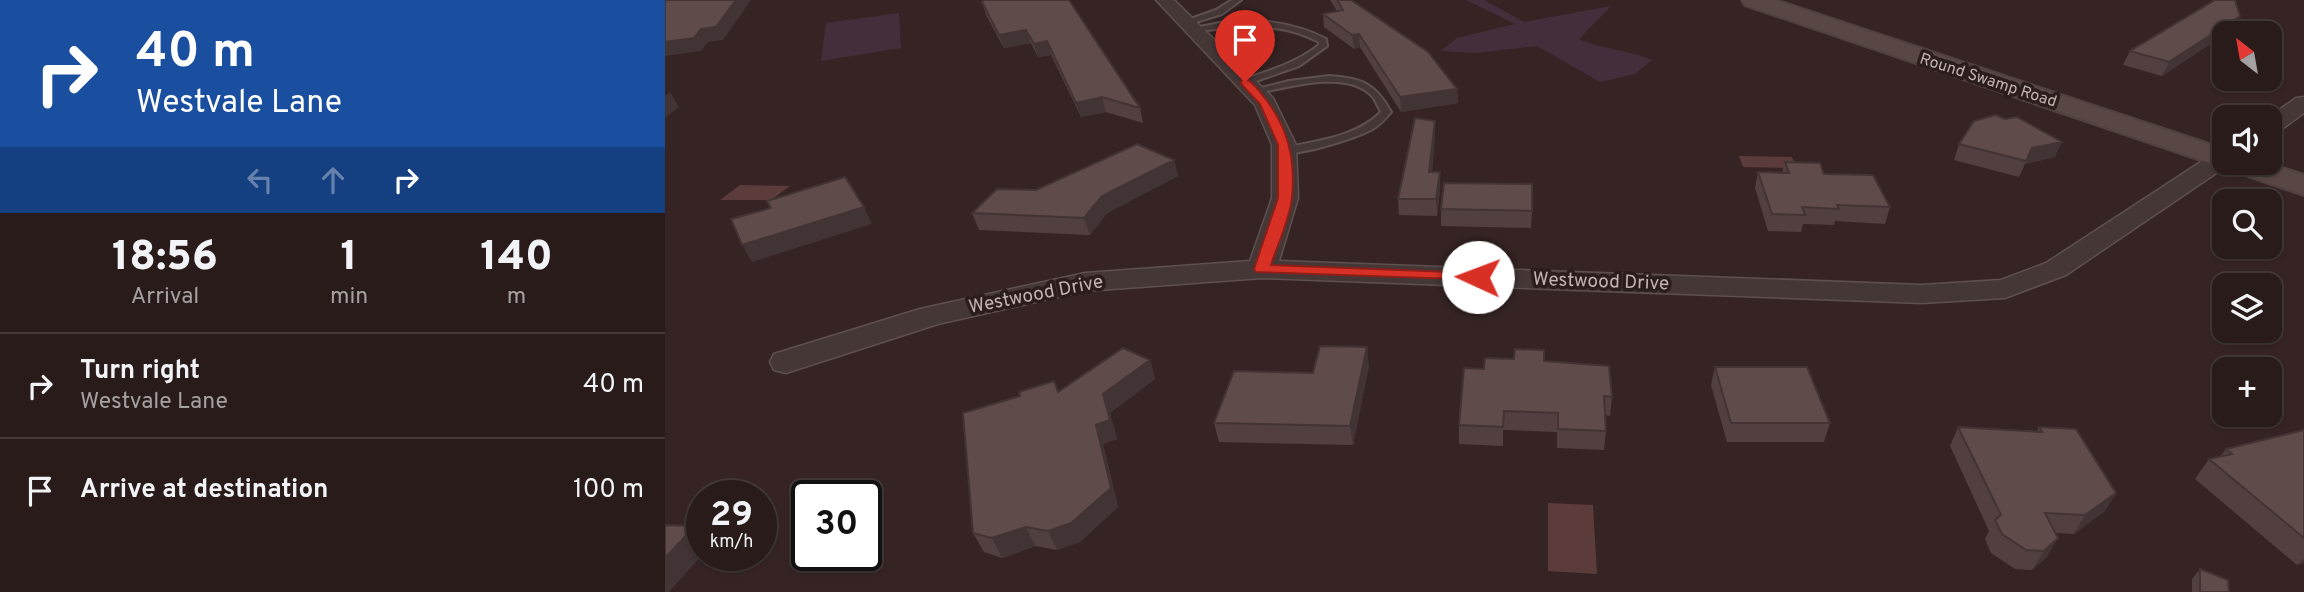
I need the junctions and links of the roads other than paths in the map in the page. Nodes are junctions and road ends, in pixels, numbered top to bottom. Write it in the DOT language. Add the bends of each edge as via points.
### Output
graph roads {
  1 [pos="1164,0"];
  2 [pos="1237,0"];
  3 [pos="1753,0"];
  4 [pos="1189,26"];
  5 [pos="1249,86"];
  6 [pos="2304,103"];
  7 [pos="2282,119"];
  8 [pos="1284,151"];
  9 [pos="2212,154"];
  10 [pos="2212,169"];
  11 [pos="2274,175"];
  12 [pos="2304,185"];
  13 [pos="1262,269"];
  14 [pos="786,362"];
  1 -- 4 [label="street"];
  2 -- 4 [label="lane"];
  3 -- 9 [label="street, Round Swamp Road"];
  4 -- 5 [label="street"];
  4 -- 5 [label="lane" via="1249,24 1311,33 1323,41 1314,55"];
  5 -- 8 [label="street" via="1265,103"];
  5 -- 8 [label="lane" via="1331,78 1368,88 1382,100 1386,112 1372,125"];
  6 -- 7 [label="street"];
  8 -- 13 [label="street" via="1285,198"];
  10 -- 13 [label="street, Westwood Drive" via="2056,269 2005,289 1922,294"];
  11 -- 12 [label="street, Round Swamp Road"];
  13 -- 14 [label="street, Westwood Drive" via="1085,282 931,316"];
}
